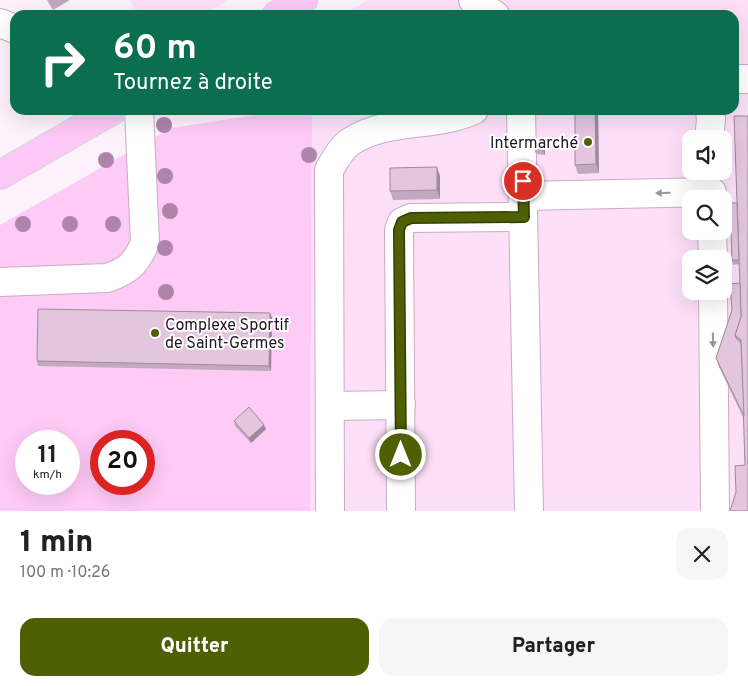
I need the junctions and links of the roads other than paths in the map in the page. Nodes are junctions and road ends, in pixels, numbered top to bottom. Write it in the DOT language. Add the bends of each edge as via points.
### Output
graph roads {
  1 [pos="303,0"];
  2 [pos="473,0"];
  3 [pos="286,10"];
  4 [pos="488,10"];
  5 [pos="103,115"];
  6 [pos="139,115"];
  7 [pos="455,115"];
  8 [pos="522,115"];
  9 [pos="710,115"];
  10 [pos="710,130"];
  11 [pos="0,175"];
  12 [pos="712,188"];
  13 [pos="523,207"];
  14 [pos="0,282"];
  15 [pos="713,300"];
  16 [pos="401,405"];
  17 [pos="330,406"];
  18 [pos="330,511"];
  19 [pos="401,511"];
  20 [pos="529,511"];
  21 [pos="715,511"];
  1 -- 3 [label="main road"];
  2 -- 4 [label="street"];
  5 -- 11 [label="main road"];
  6 -- 14 [label="street" via="145,243 138,258 122,273 107,278"];
  7 -- 17 [label="street" via="376,128 349,142 329,170"];
  8 -- 13 [label="street"];
  9 -- 10 [label="street"];
  12 -- 13 [label="street, one-way"];
  13 -- 16 [label="street" via="411,218 402,222 399,230"];
  13 -- 20 [label="street"];
  15 -- 21 [label="street, one-way"];
  16 -- 17 [label="street"];
  16 -- 19 [label="street"];
  17 -- 18 [label="street"];
}
